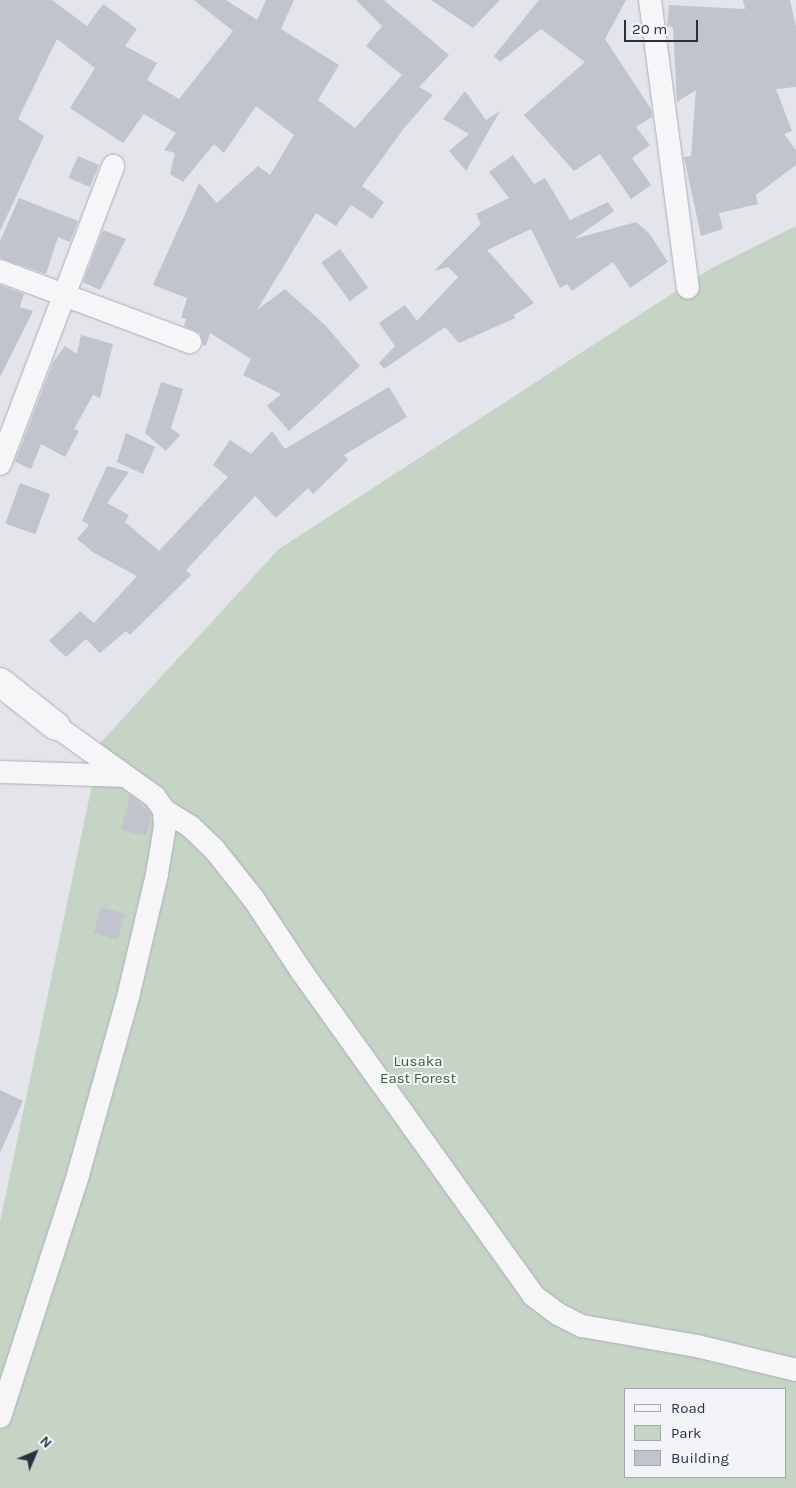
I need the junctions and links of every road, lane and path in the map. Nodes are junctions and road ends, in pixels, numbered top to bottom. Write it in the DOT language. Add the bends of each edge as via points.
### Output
graph roads {
  1 [pos="650,0"];
  2 [pos="113,166"];
  3 [pos="0,271"];
  4 [pos="688,288"];
  5 [pos="64,298"];
  6 [pos="190,342"];
  7 [pos="0,464"];
  8 [pos="0,682"];
  9 [pos="56,726"];
  10 [pos="0,772"];
  11 [pos="125,776"];
  12 [pos="164,810"];
  13 [pos="796,1370"];
  14 [pos="0,1417"];
  1 -- 4 [label="street"];
  2 -- 5 [label="street"];
  3 -- 5 [label="street"];
  5 -- 6 [label="street"];
  5 -- 7 [label="street"];
  8 -- 9 [label="street"];
  9 -- 11 [label="street" via="79,739"];
  10 -- 11 [label="street"];
  11 -- 12 [label="street" via="155,797"];
  12 -- 13 [label="street" via="191,827 214,849 253,898 302,972 534,1296 558,1314 582,1326 697,1346"];
  12 -- 14 [label="street" via="165,826 157,874 128,997 78,1174"];
}
